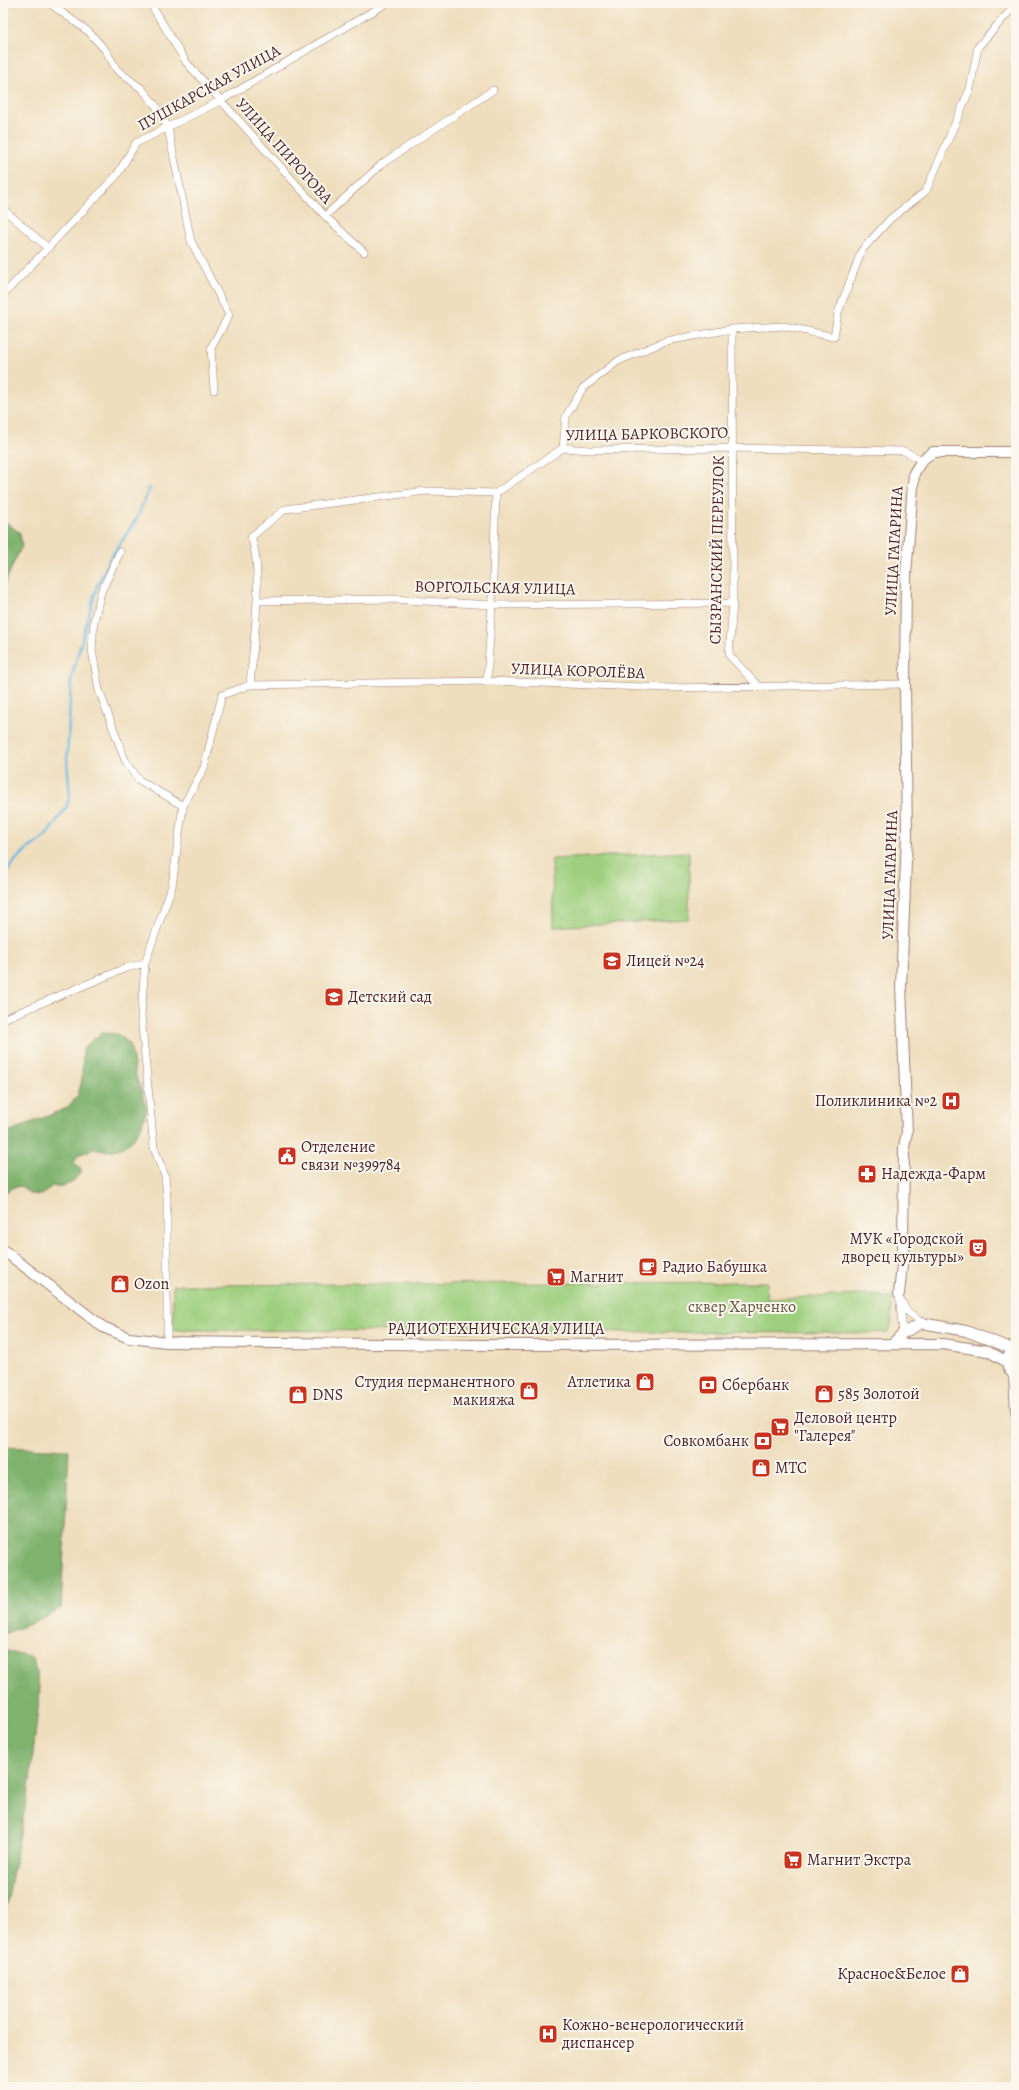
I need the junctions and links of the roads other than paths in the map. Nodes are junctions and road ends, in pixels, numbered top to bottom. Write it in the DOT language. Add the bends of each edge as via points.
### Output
graph roads {
  1 [pos="49,3"];
  2 [pos="150,3"];
  3 [pos="386,3"];
  4 [pos="1016,4"];
  5 [pos="493,90"];
  6 [pos="220,101"];
  7 [pos="168,128"];
  8 [pos="3,209"];
  9 [pos="325,216"];
  10 [pos="48,248"];
  11 [pos="364,252"];
  12 [pos="3,294"];
  13 [pos="732,329"];
  14 [pos="214,390"];
  15 [pos="563,448"];
  16 [pos="733,448"];
  17 [pos="1016,452"];
  18 [pos="922,460"];
  19 [pos="496,493"];
  20 [pos="120,552"];
  21 [pos="257,601"];
  22 [pos="733,603"];
  23 [pos="492,604"];
  24 [pos="487,681"];
  25 [pos="905,684"];
  26 [pos="250,685"];
  27 [pos="759,687"];
  28 [pos="183,806"];
  29 [pos="145,963"];
  30 [pos="3,1019"];
  31 [pos="3,1250"];
  32 [pos="899,1294"];
  33 [pos="922,1323"];
  34 [pos="903,1333"];
  35 [pos="167,1342"];
  36 [pos="913,1343"];
  37 [pos="892,1344"];
  38 [pos="942,1344"];
  39 [pos="1014,1348"];
  40 [pos="1007,1362"];
  41 [pos="1015,1376"];
  42 [pos="1016,1403"];
  43 [pos="1016,1411"];
  1 -- 7 [label="street" via="89,32 106,51 117,70 142,89 156,106"];
  2 -- 6 [label="street, УЛИЦА ПИРОГОВА" via="186,62"];
  3 -- 6 [label="street, ПУШКАРСКАЯ УЛИЦА"];
  4 -- 13 [label="street" via="978,47 970,89 926,191 890,219 862,250 838,313 834,337 784,326"];
  5 -- 9 [label="street" via="383,163"];
  6 -- 7 [label="street, ПУШКАРСКАЯ УЛИЦА"];
  6 -- 9 [label="street, УЛИЦА ПИРОГОВА"];
  7 -- 10 [label="street, ПУШКАРСКАЯ УЛИЦА" via="136,143 117,175"];
  7 -- 14 [label="street" via="190,241 229,315 211,348"];
  8 -- 10 [label="street"];
  9 -- 11 [label="street, УЛИЦА ПИРОГОВА"];
  10 -- 12 [label="street, ПУШКАРСКАЯ УЛИЦА"];
  13 -- 15 [label="street" via="666,341 618,361 583,388 566,416"];
  13 -- 16 [label="street, СЫЗРАНСКИЙ ПЕРЕУЛОК"];
  15 -- 16 [label="street, УЛИЦА БАРКОВСКОГО"];
  15 -- 19 [label="street, УЛИЦА БАРКОВСКОГО"];
  16 -- 18 [label="street, УЛИЦА БАРКОВСКОГО" via="904,451"];
  16 -- 22 [label="street, СЫЗРАНСКИЙ ПЕРЕУЛОК"];
  17 -- 18 [label="street" via="933,452"];
  18 -- 25 [label="street, УЛИЦА ГАГАРИНА" via="912,480 906,575"];
  19 -- 21 [label="street" via="426,491 285,509 251,537 255,548"];
  19 -- 23 [label="street"];
  20 -- 28 [label="street" via="101,592 94,621 92,650 99,690 125,760 140,780"];
  21 -- 23 [label="street, ВОРГОЛЬСКАЯ УЛИЦА" via="390,600"];
  21 -- 26 [label="street"];
  22 -- 23 [label="street, ВОРГОЛЬСКАЯ УЛИЦА"];
  22 -- 27 [label="street, СЫЗРАНСКИЙ ПЕРЕУЛОК" via="729,655"];
  23 -- 24 [label="street"];
  24 -- 26 [label="street, УЛИЦА КОРОЛЁВА"];
  24 -- 27 [label="street, УЛИЦА КОРОЛЁВА" via="669,688"];
  25 -- 27 [label="street, УЛИЦА КОРОЛЁВА"];
  25 -- 32 [label="street, УЛИЦА ГАГАРИНА" via="907,837 901,986 907,1132 904,1147 903,1254"];
  26 -- 28 [label="street" via="222,695 204,768"];
  28 -- 29 [label="street" via="172,886"];
  29 -- 30 [label="street" via="126,968"];
  29 -- 35 [label="street" via="141,1016 154,1148 165,1176 167,1198"];
  31 -- 35 [label="street, РАДИОТЕХНИЧЕСКАЯ УЛИЦА" via="103,1327 129,1338"];
  32 -- 33 [label="street" via="906,1310"];
  32 -- 34 [label="street, УЛИЦА ГАГАРИНА"];
  33 -- 34 [label="street"];
  33 -- 38 [label="street" via="947,1330 950,1338"];
  33 -- 39 [label="street" via="966,1331"];
  34 -- 36 [label="street"];
  34 -- 37 [label="street"];
  35 -- 37 [label="street, РАДИОТЕХНИЧЕСКАЯ УЛИЦА" via="477,1345"];
  36 -- 37 [label="street, РАДИОТЕХНИЧЕСКАЯ УЛИЦА"];
  36 -- 38 [label="street, РАДИОТЕХНИЧЕСКАЯ УЛИЦА"];
  38 -- 40 [label="street, РАДИОТЕХНИЧЕСКАЯ УЛИЦА" via="988,1350"];
  39 -- 40 [label="street"];
  40 -- 41 [label="street, РАДИОТЕХНИЧЕСКАЯ УЛИЦА"];
  41 -- 42 [label="street"];
  42 -- 43 [label="street"];
}
